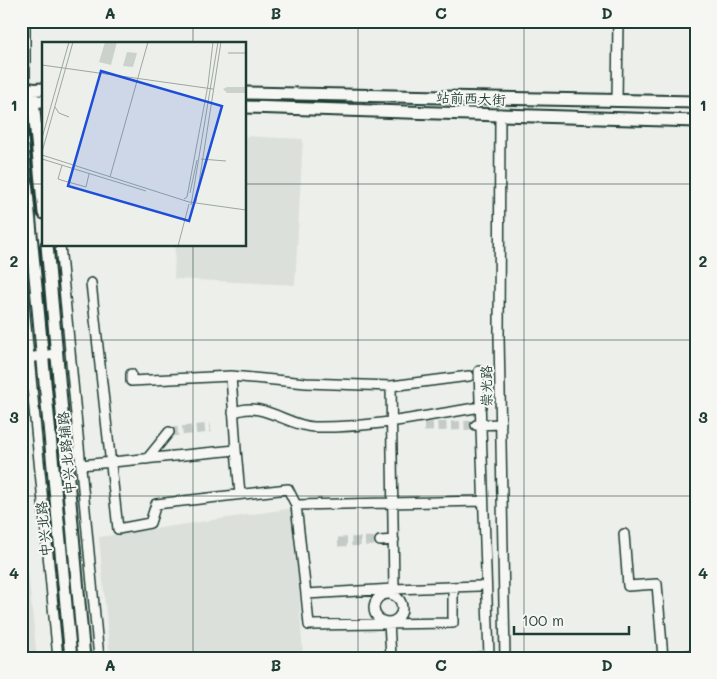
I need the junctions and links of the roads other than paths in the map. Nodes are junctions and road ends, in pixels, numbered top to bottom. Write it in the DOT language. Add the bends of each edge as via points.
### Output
graph roads {
  1 [pos="25,21"];
  2 [pos="639,21"];
  3 [pos="31,89"];
  4 [pos="246,92"];
  5 [pos="617,101"];
  6 [pos="33,102"];
  7 [pos="691,102"];
  8 [pos="246,107"];
  9 [pos="500,114"];
  10 [pos="691,121"];
  11 [pos="21,128"];
  12 [pos="42,194"];
  13 [pos="47,246"];
  14 [pos="60,246"];
  15 [pos="21,274"];
  16 [pos="91,283"];
  17 [pos="55,354"];
  18 [pos="42,356"];
  19 [pos="26,359"];
  20 [pos="480,371"];
  21 [pos="131,374"];
  22 [pos="231,376"];
  23 [pos="469,376"];
  24 [pos="391,386"];
  25 [pos="481,407"];
  26 [pos="233,413"];
  27 [pos="391,423"];
  28 [pos="501,424"];
  29 [pos="479,425"];
  30 [pos="169,432"];
  31 [pos="236,450"];
  32 [pos="146,459"];
  33 [pos="110,462"];
  34 [pos="81,465"];
  35 [pos="240,494"];
  36 [pos="483,501"];
  37 [pos="394,503"];
  38 [pos="296,505"];
  39 [pos="624,534"];
  40 [pos="394,540"];
  41 [pos="380,541"];
  42 [pos="479,586"];
  43 [pos="453,587"];
  44 [pos="394,592"];
  45 [pos="306,594"];
  46 [pos="389,623"];
  47 [pos="696,656"];
  48 [pos="58,658"];
  49 [pos="70,658"];
  50 [pos="84,658"];
  51 [pos="99,658"];
  52 [pos="391,658"];
  53 [pos="476,658"];
  54 [pos="504,658"];
  55 [pos="664,658"];
  56 [pos="682,658"];
  1 -- 3 [label="street"];
  2 -- 5 [label="street" via="618,22"];
  3 -- 6 [label="main road"];
  4 -- 5 [label="main road, 站前西大街"];
  5 -- 7 [label="main road, 站前西大街"];
  6 -- 12 [label="main road"];
  7 -- 10 [label="main road"];
  8 -- 9 [label="main road, 站前西大街"];
  9 -- 10 [label="main road, 站前西大街"];
  9 -- 28 [label="street, 崇光路"];
  11 -- 18 [label="main road, 中兴北路"];
  13 -- 17 [label="main road, 中兴北路"];
  14 -- 34 [label="street, 中兴北路辅路"];
  15 -- 19 [label="street, 中兴北路辅路"];
  16 -- 33 [label="street"];
  17 -- 18 [label="street"];
  17 -- 50 [label="main road, 中兴北路"];
  18 -- 19 [label="street"];
  18 -- 49 [label="main road, 中兴北路"];
  19 -- 48 [label="street, 中兴北路辅路"];
  20 -- 25 [label="street"];
  21 -- 22 [label="street" via="131,381"];
  22 -- 24 [label="street"];
  22 -- 26 [label="street"];
  23 -- 24 [label="street"];
  24 -- 27 [label="street"];
  25 -- 27 [label="street"];
  25 -- 29 [label="street"];
  26 -- 27 [label="street" via="240,409 259,410 312,427"];
  26 -- 31 [label="street"];
  27 -- 37 [label="street"];
  28 -- 29 [label="street"];
  28 -- 54 [label="street, 崇光路"];
  29 -- 36 [label="street"];
  30 -- 32 [label="street"];
  31 -- 32 [label="street"];
  31 -- 35 [label="street"];
  32 -- 33 [label="street"];
  33 -- 34 [label="street"];
  33 -- 35 [label="street" via="118,529 150,523 156,504"];
  34 -- 51 [label="street, 中兴北路辅路"];
  35 -- 38 [label="street" via="288,489"];
  36 -- 37 [label="street"];
  36 -- 53 [label="street" via="489,656"];
  37 -- 38 [label="street"];
  37 -- 40 [label="street"];
  38 -- 45 [label="street"];
  39 -- 55 [label="street" via="628,586 657,584"];
  40 -- 41 [label="street"];
  40 -- 44 [label="street"];
  42 -- 43 [label="street"];
  43 -- 44 [label="street"];
  43 -- 46 [label="street" via="453,623"];
  44 -- 45 [label="street"];
  44 -- 46 [label="street" via="401,601 402,610 398,618"];
  44 -- 46 [label="street" via="385,594 375,603 377,616"];
  45 -- 46 [label="street" via="309,625"];
  46 -- 52 [label="street"];
  47 -- 56 [label="main road"];
}
